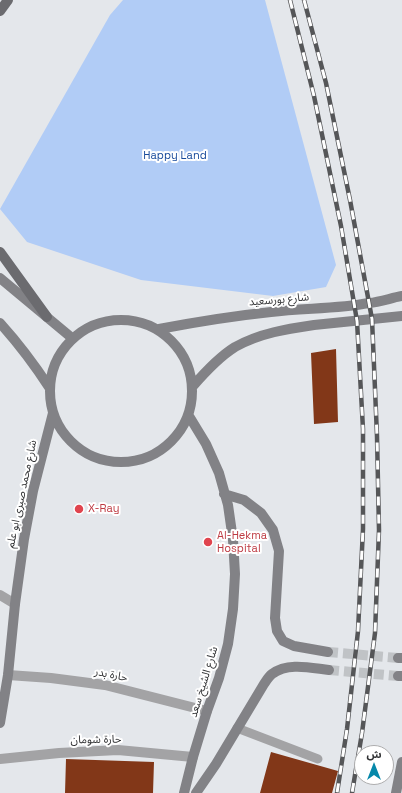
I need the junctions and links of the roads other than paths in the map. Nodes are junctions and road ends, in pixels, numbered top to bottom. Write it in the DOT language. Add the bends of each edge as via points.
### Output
graph roads {
  1 [pos="8,0"];
  2 [pos="0,11"];
  3 [pos="0,252"];
  4 [pos="0,278"];
  5 [pos="402,296"];
  6 [pos="402,316"];
  7 [pos="47,317"];
  8 [pos="0,323"];
  9 [pos="159,329"];
  10 [pos="72,338"];
  11 [pos="193,386"];
  12 [pos="49,387"];
  13 [pos="53,413"];
  14 [pos="189,416"];
  15 [pos="224,494"];
  16 [pos="0,595"];
  17 [pos="15,604"];
  18 [pos="328,652"];
  19 [pos="329,670"];
  20 [pos="8,675"];
  21 [pos="2,698"];
  22 [pos="207,711"];
  23 [pos="0,723"];
  24 [pos="237,728"];
  25 [pos="193,757"];
  26 [pos="0,759"];
  27 [pos="318,759"];
  28 [pos="402,762"];
  29 [pos="184,793"];
  30 [pos="196,793"];
  31 [pos="396,793"];
  1 -- 2 [label="main road"];
  3 -- 7 [label="main road"];
  4 -- 7 [label="main road"];
  5 -- 9 [label="main road, شارع بورسعيد" via="369,303 234,316"];
  6 -- 11 [label="main road" via="324,324 261,335 235,347 212,364"];
  7 -- 10 [label="main road"];
  8 -- 12 [label="main road"];
  9 -- 10 [label="main road" via="137,321 114,319 92,326"];
  9 -- 11 [label="main road" via="176,344 188,364"];
  10 -- 12 [label="main road" via="60,352"];
  11 -- 14 [label="main road"];
  12 -- 13 [label="main road"];
  13 -- 14 [label="main road" via="62,433 78,449 98,459 120,463 142,460 162,450 178,436"];
  13 -- 17 [label="main road, شارع محمد صبرى ابو علم" via="33,491"];
  14 -- 15 [label="main road, شارع الشيخ سعد" via="219,474"];
  15 -- 18 [label="main road" via="244,500 261,513 273,530 279,551 275,618 277,630 283,640 294,646"];
  15 -- 22 [label="main road, شارع الشيخ سعد" via="233,540 233,609 226,651"];
  16 -- 17 [label="street"];
  17 -- 20 [label="main road, شارع محمد صبرى ابو علم"];
  19 -- 24 [label="main road" via="294,667 281,669 271,675"];
  20 -- 21 [label="main road, شارع محمد صبرى ابو علم"];
  20 -- 22 [label="street, حارة بدر" via="105,685"];
  21 -- 23 [label="main road, شارع محمد صبرى ابو علم"];
  22 -- 25 [label="main road, شارع الشيخ سعد"];
  24 -- 27 [label="lane"];
  24 -- 30 [label="main road"];
  25 -- 26 [label="street, حارة شومان" via="118,750"];
  25 -- 29 [label="main road, شارع الشيخ سعد"];
  28 -- 31 [label="main road"];
}
